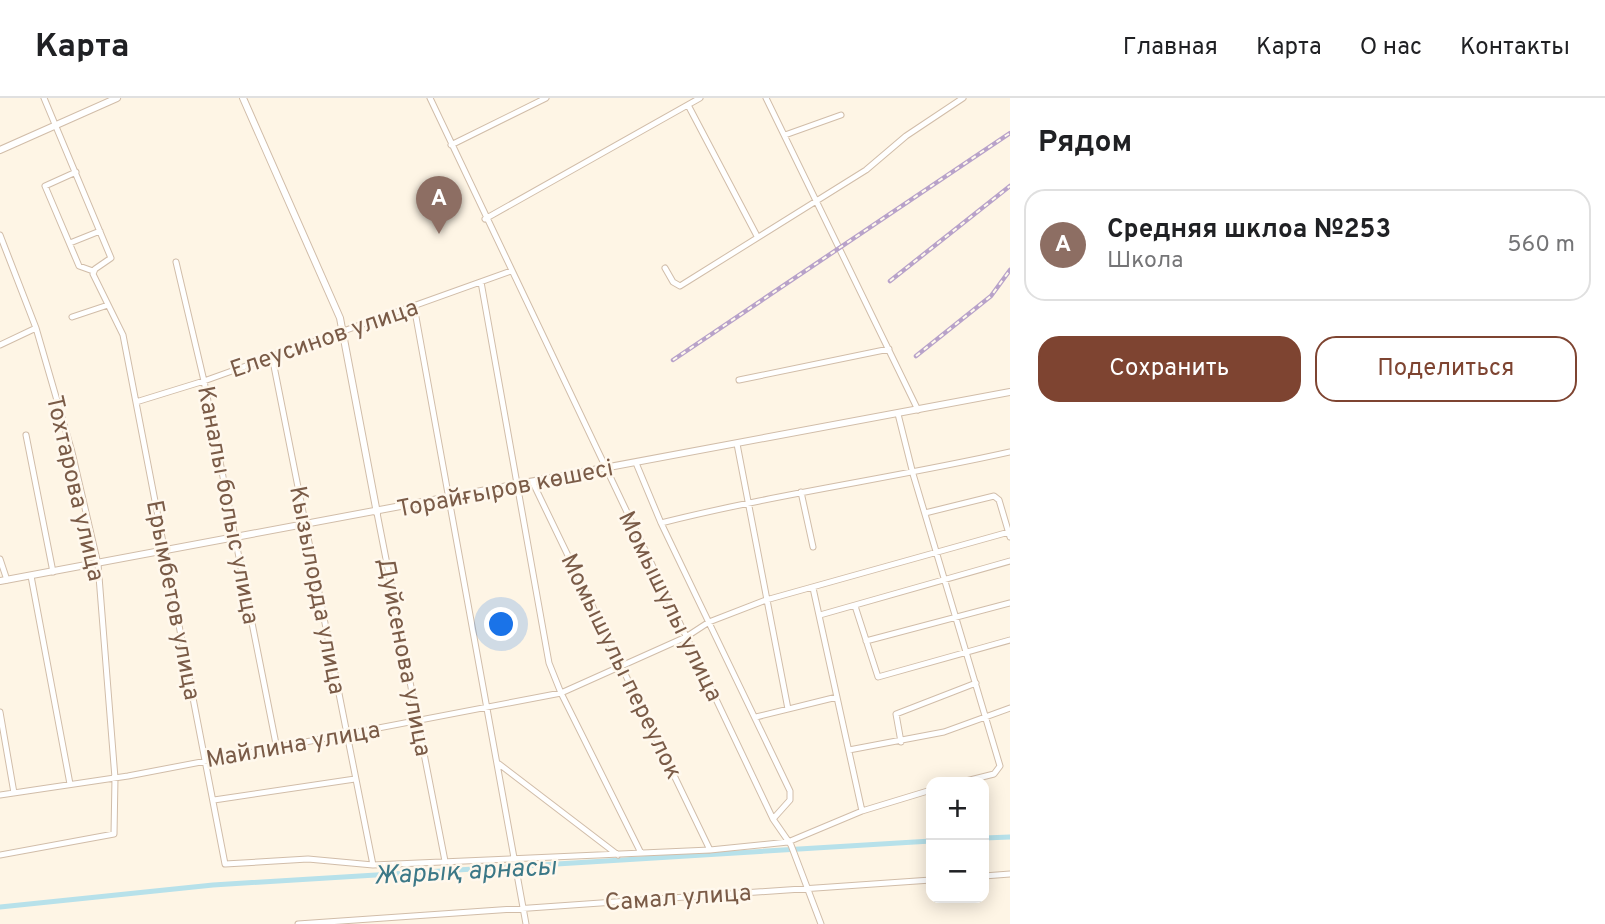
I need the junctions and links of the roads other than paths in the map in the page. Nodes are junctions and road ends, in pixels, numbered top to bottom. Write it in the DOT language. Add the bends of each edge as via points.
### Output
graph roads {
  1 [pos="44,98"];
  2 [pos="117,98"];
  3 [pos="243,98"];
  4 [pos="430,98"];
  5 [pos="546,98"];
  6 [pos="700,98"];
  7 [pos="766,98"];
  8 [pos="963,98"];
  9 [pos="688,105"];
  10 [pos="841,115"];
  11 [pos="57,125"];
  12 [pos="785,135"];
  13 [pos="451,145"];
  14 [pos="0,150"];
  15 [pos="76,172"];
  16 [pos="817,199"];
  17 [pos="485,219"];
  18 [pos="100,231"];
  19 [pos="0,236"];
  20 [pos="757,236"];
  21 [pos="70,243"];
  22 [pos="176,262"];
  23 [pos="665,268"];
  24 [pos="93,271"];
  25 [pos="511,271"];
  26 [pos="481,282"];
  27 [pos="108,305"];
  28 [pos="414,306"];
  29 [pos="72,317"];
  30 [pos="36,328"];
  31 [pos="343,329"];
  32 [pos="0,345"];
  33 [pos="889,349"];
  34 [pos="272,356"];
  35 [pos="739,380"];
  36 [pos="204,381"];
  37 [pos="1010,392"];
  38 [pos="136,401"];
  39 [pos="918,410"];
  40 [pos="898,414"];
  41 [pos="26,435"];
  42 [pos="737,444"];
  43 [pos="1010,452"];
  44 [pos="636,463"];
  45 [pos="606,469"];
  46 [pos="913,474"];
  47 [pos="533,483"];
  48 [pos="517,486"];
  49 [pos="800,492"];
  50 [pos="448,499"];
  51 [pos="746,502"];
  52 [pos="377,513"];
  53 [pos="925,513"];
  54 [pos="661,523"];
  55 [pos="306,526"];
  56 [pos="1009,534"];
  57 [pos="236,538"];
  58 [pos="813,547"];
  59 [pos="166,551"];
  60 [pos="937,553"];
  61 [pos="0,559"];
  62 [pos="1010,561"];
  63 [pos="98,564"];
  64 [pos="53,572"];
  65 [pos="31,576"];
  66 [pos="944,578"];
  67 [pos="3,581"];
  68 [pos="813,589"];
  69 [pos="766,600"];
  70 [pos="1010,603"];
  71 [pos="856,606"];
  72 [pos="820,615"];
  73 [pos="957,618"];
  74 [pos="709,622"];
  75 [pos="686,637"];
  76 [pos="1010,640"];
  77 [pos="866,641"];
  78 [pos="967,651"];
  79 [pos="623,665"];
  80 [pos="976,684"];
  81 [pos="561,693"];
  82 [pos="837,697"];
  83 [pos="1010,708"];
  84 [pos="489,709"];
  85 [pos="788,709"];
  86 [pos="0,712"];
  87 [pos="756,718"];
  88 [pos="985,718"];
  89 [pos="418,722"];
  90 [pos="346,733"];
  91 [pos="901,742"];
  92 [pos="278,749"];
  93 [pos="849,750"];
  94 [pos="204,760"];
  95 [pos="499,764"];
  96 [pos="978,777"];
  97 [pos="115,778"];
  98 [pos="355,779"];
  99 [pos="70,784"];
  100 [pos="926,792"];
  101 [pos="14,793"];
  102 [pos="0,795"];
  103 [pos="214,800"];
  104 [pos="862,811"];
  105 [pos="773,818"];
  106 [pos="790,844"];
  107 [pos="709,850"];
  108 [pos="641,853"];
  109 [pos="0,855"];
  110 [pos="618,855"];
  111 [pos="516,860"];
  112 [pos="445,861"];
  113 [pos="373,865"];
  114 [pos="1010,874"];
  115 [pos="989,876"];
  116 [pos="926,880"];
  117 [pos="805,889"];
  118 [pos="523,904"];
  119 [pos="298,924"];
  120 [pos="526,924"];
  121 [pos="821,924"];
  1 -- 11 [label="street"];
  2 -- 11 [label="street"];
  3 -- 31 [label="street, Дуйсенова улица"];
  4 -- 13 [label="street, Момышулы улица"];
  5 -- 13 [label="street"];
  6 -- 9 [label="street"];
  7 -- 12 [label="street"];
  8 -- 16 [label="street" via="866,170"];
  9 -- 17 [label="street"];
  9 -- 20 [label="street"];
  10 -- 12 [label="street"];
  11 -- 14 [label="street"];
  11 -- 15 [label="street"];
  12 -- 16 [label="street"];
  13 -- 17 [label="street, Момышулы улица"];
  15 -- 18 [label="street"];
  15 -- 21 [label="street" via="46,186"];
  16 -- 20 [label="street"];
  16 -- 33 [label="street"];
  17 -- 25 [label="street, Момышулы улица"];
  18 -- 21 [label="street"];
  18 -- 24 [label="street" via="111,258"];
  19 -- 30 [label="street, Тохтарова улица"];
  20 -- 23 [label="street" via="680,286"];
  21 -- 24 [label="street, Ерымбетов улица" via="82,270"];
  22 -- 36 [label="street, Каналы болыс улица"];
  24 -- 27 [label="street, Ерымбетов улица"];
  25 -- 26 [label="street, Елеусинов улица"];
  25 -- 45 [label="street, Момышулы улица"];
  26 -- 28 [label="street, Елеусинов улица"];
  26 -- 48 [label="street"];
  27 -- 29 [label="street"];
  27 -- 38 [label="street, Ерымбетов улица" via="123,335"];
  28 -- 31 [label="street, Елеусинов улица"];
  28 -- 50 [label="street"];
  30 -- 32 [label="street"];
  30 -- 63 [label="street, Тохтарова улица"];
  31 -- 34 [label="street, Елеусинов улица"];
  31 -- 52 [label="street, Дуйсенова улица"];
  33 -- 35 [label="street"];
  33 -- 39 [label="street"];
  34 -- 36 [label="street, Елеусинов улица"];
  34 -- 55 [label="street, Кызылорда улица"];
  36 -- 38 [label="street, Елеусинов улица"];
  36 -- 57 [label="street, Каналы болыс улица"];
  37 -- 39 [label="street, Торайғыров көшесі"];
  38 -- 59 [label="street, Ерымбетов улица"];
  39 -- 40 [label="street, Торайғыров көшесі"];
  40 -- 42 [label="street, Торайғыров көшесі"];
  40 -- 46 [label="street"];
  41 -- 64 [label="street"];
  42 -- 44 [label="street, Торайғыров көшесі"];
  42 -- 51 [label="street"];
  43 -- 46 [label="street"];
  44 -- 45 [label="street, Торайғыров көшесі"];
  44 -- 54 [label="street"];
  45 -- 47 [label="street, Торайғыров көшесі"];
  45 -- 75 [label="street, Момышулы улица"];
  46 -- 49 [label="street"];
  46 -- 53 [label="street"];
  47 -- 48 [label="street, Торайғыров көшесі"];
  47 -- 79 [label="street, Момышулы переулок"];
  48 -- 50 [label="street, Торайғыров көшесі"];
  48 -- 81 [label="street" via="540,623"];
  49 -- 51 [label="street"];
  49 -- 58 [label="street"];
  50 -- 52 [label="street, Торайғыров көшесі"];
  50 -- 84 [label="street"];
  51 -- 54 [label="street"];
  51 -- 69 [label="street"];
  52 -- 55 [label="street, Торайғыров көшесі"];
  52 -- 89 [label="street, Дуйсенова улица"];
  53 -- 56 [label="street" via="998,497"];
  53 -- 60 [label="street"];
  54 -- 74 [label="street"];
  55 -- 57 [label="street, Торайғыров көшесі"];
  55 -- 90 [label="street, Кызылорда улица"];
  56 -- 60 [label="street, Майлина улица"];
  57 -- 59 [label="street, Торайғыров көшесі"];
  57 -- 92 [label="street, Каналы болыс улица"];
  59 -- 63 [label="street, Торайғыров көшесі"];
  59 -- 94 [label="street, Ерымбетов улица"];
  60 -- 66 [label="street"];
  60 -- 68 [label="street, Майлина улица"];
  61 -- 67 [label="street"];
  62 -- 66 [label="street"];
  63 -- 64 [label="street, Торайғыров көшесі"];
  63 -- 97 [label="street, Тохтарова улица"];
  64 -- 65 [label="street, Торайғыров көшесі"];
  65 -- 67 [label="street, Торайғыров көшесі"];
  65 -- 99 [label="street"];
  66 -- 71 [label="street"];
  66 -- 73 [label="street"];
  68 -- 69 [label="street, Майлина улица"];
  68 -- 72 [label="street"];
  69 -- 74 [label="street, Майлина улица"];
  69 -- 85 [label="street"];
  70 -- 73 [label="street"];
  71 -- 72 [label="street"];
  71 -- 77 [label="street"];
  72 -- 82 [label="street"];
  73 -- 77 [label="street"];
  73 -- 78 [label="street"];
  74 -- 75 [label="street, Майлина улица"];
  74 -- 87 [label="street"];
  75 -- 79 [label="street, Майлина улица"];
  75 -- 105 [label="street, Момышулы улица"];
  76 -- 78 [label="street"];
  77 -- 78 [label="street" via="878,677"];
  78 -- 80 [label="street"];
  79 -- 81 [label="street, Майлина улица"];
  79 -- 107 [label="street, Момышулы переулок"];
  80 -- 88 [label="street"];
  80 -- 91 [label="street" via="896,714"];
  81 -- 84 [label="street, Майлина улица"];
  81 -- 108 [label="street"];
  82 -- 85 [label="street"];
  82 -- 93 [label="street"];
  83 -- 88 [label="street"];
  84 -- 89 [label="street, Майлина улица"];
  84 -- 95 [label="street"];
  85 -- 87 [label="street"];
  86 -- 101 [label="street"];
  87 -- 105 [label="street" via="790,791 790,800"];
  88 -- 91 [label="street"];
  88 -- 96 [label="street" via="999,771"];
  89 -- 90 [label="street, Майлина улица"];
  89 -- 112 [label="street, Дуйсенова улица"];
  90 -- 92 [label="street, Майлина улица"];
  90 -- 98 [label="street, Кызылорда улица"];
  91 -- 93 [label="street"];
  92 -- 94 [label="street, Майлина улица"];
  93 -- 104 [label="street"];
  94 -- 97 [label="street, Майлина улица"];
  94 -- 103 [label="street, Ерымбетов улица"];
  95 -- 110 [label="street"];
  95 -- 111 [label="street"];
  97 -- 99 [label="street, Майлина улица"];
  97 -- 109 [label="street, Тохтарова улица" via="114,834"];
  98 -- 103 [label="street"];
  98 -- 113 [label="street, Кызылорда улица"];
  99 -- 101 [label="street, Майлина улица"];
  100 -- 104 [label="street"];
  101 -- 102 [label="street, Майлина улица"];
  103 -- 113 [label="street, Ерымбетов улица" via="225,864 308,859"];
  104 -- 106 [label="street"];
  105 -- 106 [label="street, Момышулы улица"];
  106 -- 107 [label="street"];
  106 -- 117 [label="street, Момышулы улица"];
  107 -- 108 [label="street"];
  108 -- 110 [label="street"];
  110 -- 111 [label="street"];
  111 -- 112 [label="street"];
  111 -- 118 [label="street"];
  112 -- 113 [label="street"];
  114 -- 115 [label="street"];
  116 -- 117 [label="street, Самал улица"];
  117 -- 118 [label="street, Самал улица"];
  117 -- 121 [label="street, Момышулы улица"];
  118 -- 119 [label="street, Самал улица"];
  118 -- 120 [label="street"];
}
